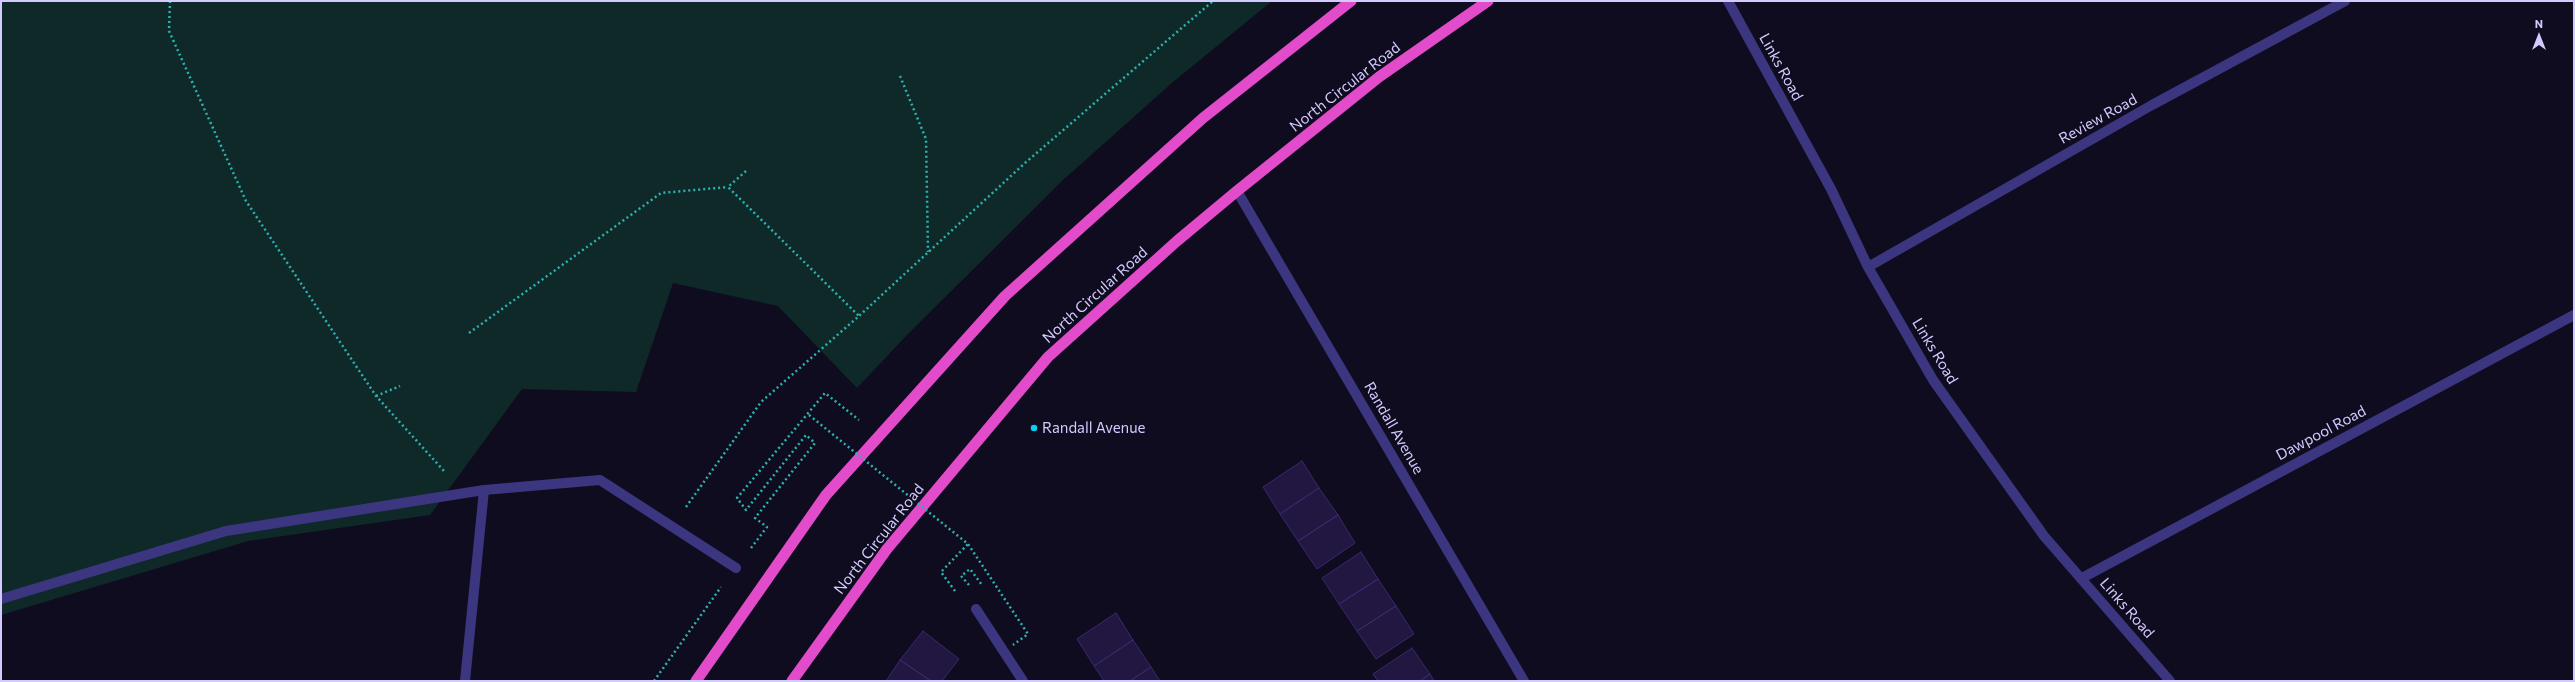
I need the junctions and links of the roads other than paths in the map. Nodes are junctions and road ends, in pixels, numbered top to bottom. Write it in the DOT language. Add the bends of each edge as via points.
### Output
graph roads {
  1 [pos="1351,1"];
  2 [pos="1488,1"];
  3 [pos="1728,1"];
  4 [pos="2345,1"];
  5 [pos="1237,190"];
  6 [pos="1868,267"];
  7 [pos="2574,315"];
  8 [pos="484,490"];
  9 [pos="736,568"];
  10 [pos="2082,578"];
  11 [pos="1,599"];
  12 [pos="976,609"];
  13 [pos="465,681"];
  14 [pos="696,681"];
  15 [pos="792,681"];
  16 [pos="1023,681"];
  17 [pos="1524,681"];
  18 [pos="2170,681"];
  1 -- 14 [label="highway" via="1203,118 1005,296 826,495"];
  2 -- 5 [label="highway, North Circular Road" via="1379,77"];
  3 -- 6 [label="street, Links Road" via="1831,189"];
  4 -- 6 [label="street, Review Road" via="2152,105"];
  5 -- 15 [label="highway, North Circular Road" via="1048,357 888,549"];
  5 -- 17 [label="street, Randall Avenue"];
  6 -- 10 [label="street, Links Road" via="1933,380 2044,536"];
  7 -- 10 [label="street, Dawpool Road"];
  8 -- 9 [label="street" via="600,480"];
  8 -- 11 [label="street" via="226,531"];
  8 -- 13 [label="street"];
  10 -- 18 [label="street, Links Road"];
  12 -- 16 [label="street"];
}
